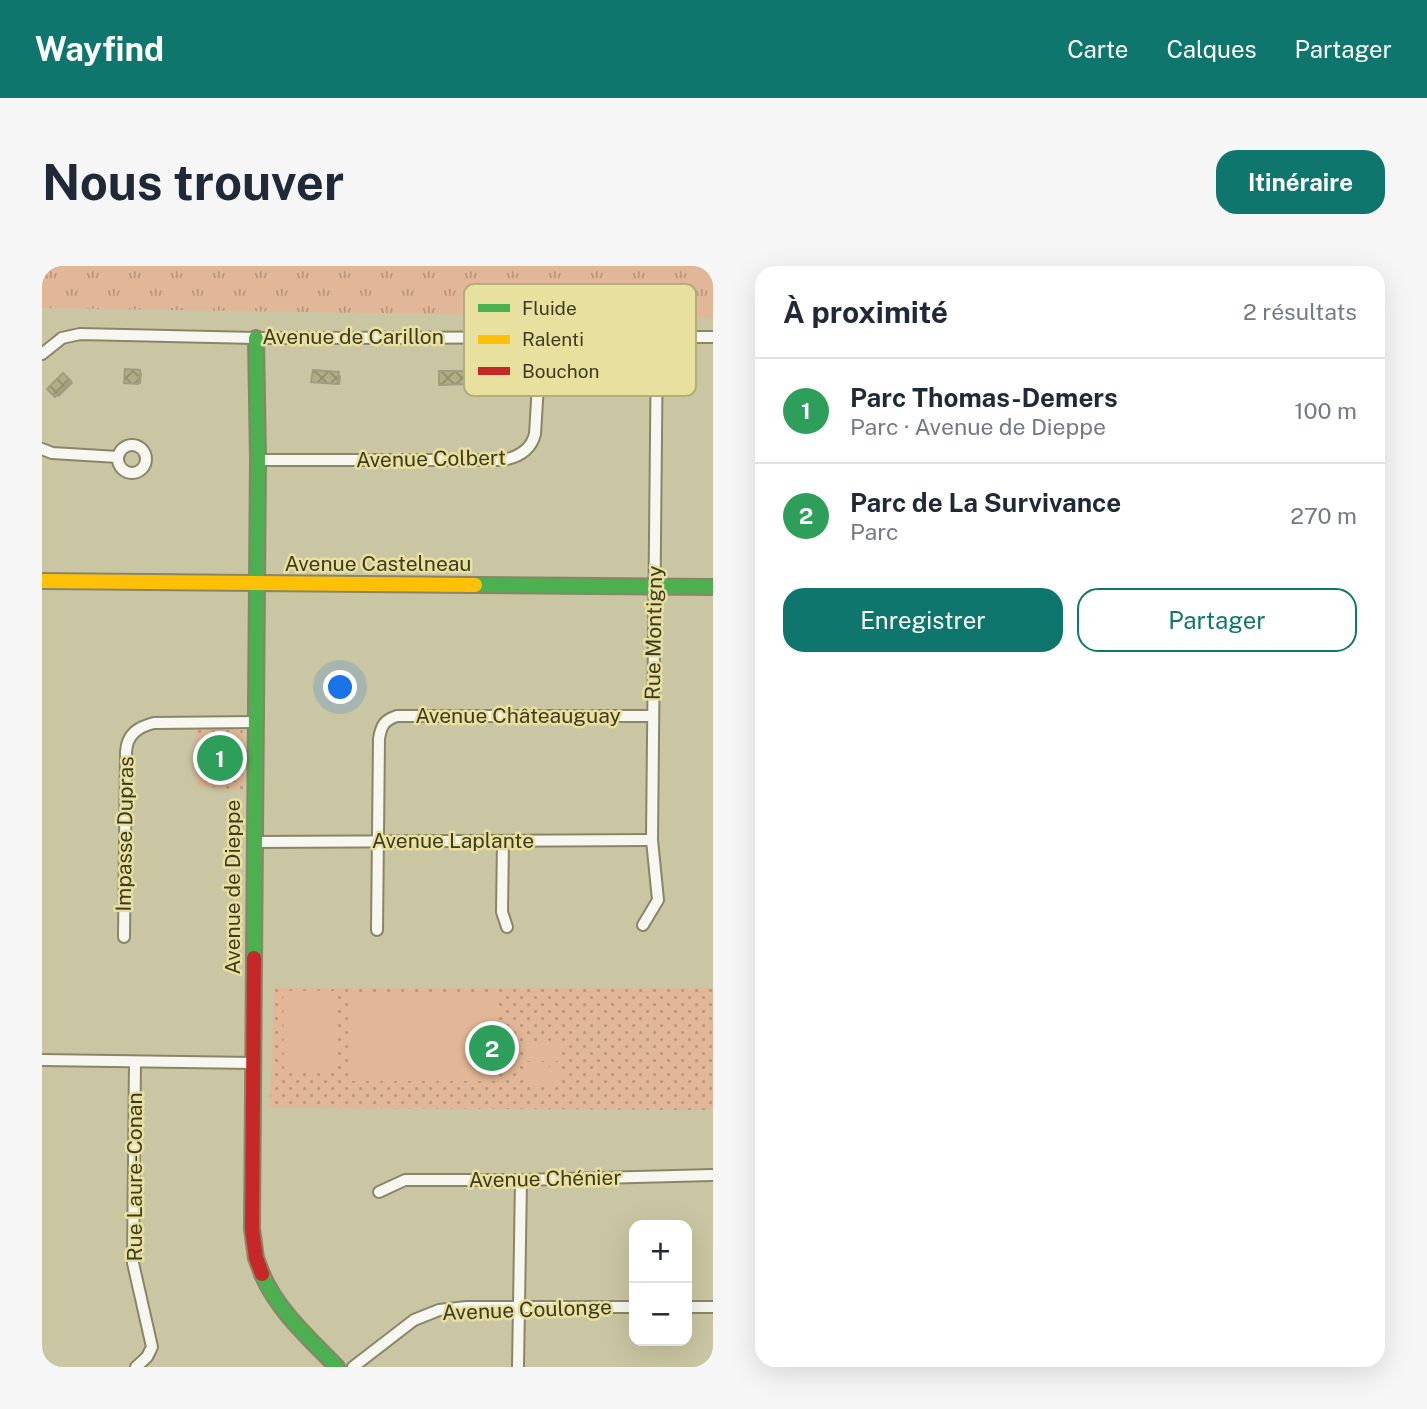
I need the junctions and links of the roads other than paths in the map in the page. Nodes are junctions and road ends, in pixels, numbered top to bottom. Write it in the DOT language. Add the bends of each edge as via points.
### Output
graph roads {
  1 [pos="464,336"];
  2 [pos="256,338"];
  3 [pos="42,354"];
  4 [pos="537,396"];
  5 [pos="657,396"];
  6 [pos="42,449"];
  7 [pos="118,457"];
  8 [pos="258,460"];
  9 [pos="42,581"];
  10 [pos="257,584"];
  11 [pos="655,587"];
  12 [pos="713,587"];
  13 [pos="653,716"];
  14 [pos="256,722"];
  15 [pos="652,840"];
  16 [pos="503,841"];
  17 [pos="255,842"];
  18 [pos="378,842"];
  19 [pos="643,925"];
  20 [pos="507,927"];
  21 [pos="377,930"];
  22 [pos="124,937"];
  23 [pos="42,1060"];
  24 [pos="135,1062"];
  25 [pos="253,1063"];
  26 [pos="713,1175"];
  27 [pos="521,1180"];
  28 [pos="379,1192"];
  29 [pos="519,1307"];
  30 [pos="629,1307"];
  31 [pos="692,1307"];
  32 [pos="713,1307"];
  33 [pos="136,1367"];
  34 [pos="337,1367"];
  35 [pos="353,1367"];
  36 [pos="518,1367"];
  1 -- 2 [label="street, Avenue de Carillon"];
  2 -- 3 [label="street, Avenue de Carillon" via="80,334 62,338"];
  2 -- 8 [label="street, Avenue de Dieppe"];
  4 -- 8 [label="street, Avenue Colbert" via="532,445 515,458"];
  5 -- 11 [label="street, Rue Montigny"];
  6 -- 7 [label="street"];
  8 -- 10 [label="street, Avenue de Dieppe"];
  9 -- 10 [label="street, Avenue Castelneau"];
  10 -- 11 [label="street, Avenue Castelneau"];
  10 -- 14 [label="street, Avenue de Dieppe"];
  11 -- 12 [label="street, Avenue Castelneau"];
  11 -- 13 [label="street, Rue Montigny"];
  13 -- 15 [label="street, Rue Montigny"];
  13 -- 18 [label="street, Avenue Châteauguay" via="387,719 379,739"];
  14 -- 17 [label="street, Avenue de Dieppe"];
  14 -- 22 [label="street, Impasse Dupras" via="154,723 133,732 126,744"];
  15 -- 16 [label="street, Avenue Laplante"];
  15 -- 19 [label="street, Rue Montigny" via="658,900"];
  16 -- 18 [label="street, Avenue Laplante"];
  16 -- 20 [label="street" via="502,912"];
  17 -- 18 [label="street, Avenue Laplante"];
  17 -- 25 [label="street, Avenue de Dieppe"];
  18 -- 21 [label="street, Avenue Châteauguay"];
  23 -- 24 [label="street"];
  24 -- 25 [label="street"];
  24 -- 33 [label="street, Rue Laure-Conan" via="133,1263 152,1347"];
  25 -- 34 [label="street, Avenue de Dieppe" via="252,1229 257,1260 284,1311"];
  26 -- 27 [label="street, Avenue Chénier"];
  27 -- 28 [label="street, Avenue Chénier" via="405,1180"];
  27 -- 29 [label="street"];
  29 -- 30 [label="street, Avenue Coulonge"];
  29 -- 35 [label="street, Avenue Coulonge" via="451,1308 427,1314"];
  29 -- 36 [label="street"];
  31 -- 32 [label="street"];
}
